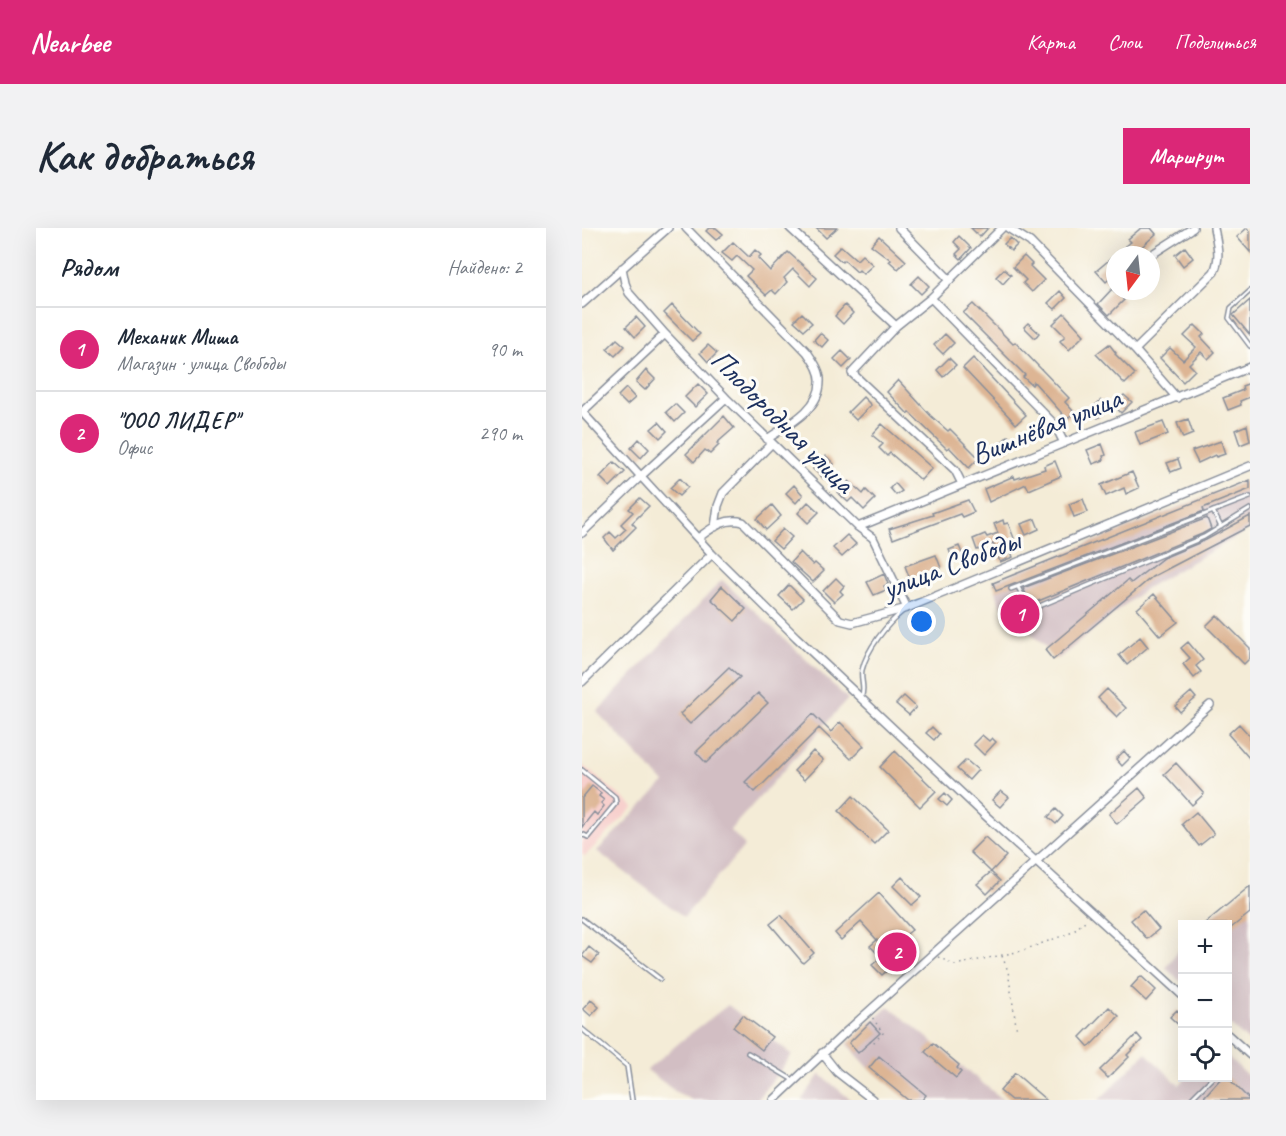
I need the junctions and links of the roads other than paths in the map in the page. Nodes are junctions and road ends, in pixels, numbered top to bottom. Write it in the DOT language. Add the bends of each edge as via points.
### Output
graph roads {
  1 [pos="668,228"];
  2 [pos="686,228"];
  3 [pos="790,228"];
  4 [pos="899,228"];
  5 [pos="1002,228"];
  6 [pos="1008,228"];
  7 [pos="1193,228"];
  8 [pos="1214,228"];
  9 [pos="1160,249"];
  10 [pos="622,268"];
  11 [pos="950,280"];
  12 [pos="1250,291"];
  13 [pos="931,298"];
  14 [pos="582,304"];
  15 [pos="896,326"];
  16 [pos="665,334"];
  17 [pos="1250,346"];
  18 [pos="1135,350"];
  19 [pos="1250,367"];
  20 [pos="726,398"];
  21 [pos="1177,398"];
  22 [pos="582,412"];
  23 [pos="769,441"];
  24 [pos="1064,443"];
  25 [pos="1250,466"];
  26 [pos="641,476"];
  27 [pos="962,484"];
  28 [pos="1250,496"];
  29 [pos="1250,509"];
  30 [pos="1212,511"];
  31 [pos="715,526"];
  32 [pos="858,527"];
  33 [pos="1221,528"];
  34 [pos="582,533"];
  35 [pos="698,538"];
  36 [pos="712,554"];
  37 [pos="1018,587"];
  38 [pos="1011,589"];
  39 [pos="907,608"];
  40 [pos="584,677"];
  41 [pos="861,698"];
  42 [pos="1210,705"];
  43 [pos="582,770"];
  44 [pos="582,834"];
  45 [pos="1036,861"];
  46 [pos="582,919"];
  47 [pos="660,979"];
  48 [pos="1178,991"];
  49 [pos="582,1029"];
  50 [pos="1232,1039"];
  51 [pos="748,1053"];
  52 [pos="822,1053"];
  53 [pos="1250,1055"];
  54 [pos="794,1080"];
  55 [pos="1207,1082"];
  56 [pos="632,1100"];
  57 [pos="774,1100"];
  58 [pos="873,1100"];
  59 [pos="1190,1100"];
  1 -- 10 [label="street"];
  2 -- 23 [label="street" via="807,352 817,367 820,382 816,397 801,416"];
  3 -- 15 [label="street"];
  4 -- 11 [label="street"];
  5 -- 11 [label="street"];
  6 -- 18 [label="street" via="1030,242"];
  7 -- 9 [label="street"];
  8 -- 18 [label="street" via="1219,253 1214,272"];
  10 -- 14 [label="street"];
  10 -- 16 [label="street, Плодородная улица" via="629,293"];
  11 -- 13 [label="street"];
  12 -- 17 [label="lane" via="1232,308 1229,318"];
  13 -- 15 [label="street"];
  13 -- 24 [label="street" via="1054,425"];
  15 -- 27 [label="street" via="852,373 955,470"];
  16 -- 20 [label="street, Плодородная улица"];
  16 -- 22 [label="street"];
  18 -- 21 [label="street"];
  19 -- 21 [label="street, Вишнёвая улица"];
  20 -- 23 [label="street, Плодородная улица"];
  20 -- 26 [label="street"];
  21 -- 24 [label="street, Вишнёвая улица"];
  22 -- 26 [label="street"];
  23 -- 31 [label="street" via="723,493"];
  23 -- 32 [label="street, Плодородная улица"];
  24 -- 27 [label="street, Вишнёвая улица"];
  25 -- 39 [label="street, улица Свободы"];
  26 -- 34 [label="street"];
  26 -- 35 [label="street"];
  27 -- 32 [label="street, Вишнёвая улица"];
  28 -- 30 [label="lane"];
  29 -- 33 [label="lane"];
  30 -- 33 [label="lane"];
  30 -- 37 [label="lane"];
  31 -- 35 [label="street, улица Свободы"];
  31 -- 39 [label="street, улица Свободы" via="734,519 743,522 840,620 852,623"];
  32 -- 39 [label="street, Плодородная улица" via="873,538"];
  33 -- 37 [label="lane" via="1030,610"];
  35 -- 36 [label="street"];
  36 -- 40 [label="street"];
  36 -- 41 [label="street"];
  37 -- 38 [label="lane"];
  39 -- 41 [label="lane" via="884,630 870,653 862,671"];
  41 -- 45 [label="street"];
  42 -- 45 [label="street"];
  43 -- 44 [label="lane" via="615,797 616,804 588,837"];
  45 -- 48 [label="street"];
  45 -- 52 [label="street"];
  46 -- 47 [label="lane"];
  49 -- 56 [label="lane" via="627,1066"];
  50 -- 53 [label="street"];
  51 -- 54 [label="lane"];
  52 -- 54 [label="street"];
  52 -- 58 [label="street" via="837,1072"];
  54 -- 57 [label="street"];
  55 -- 59 [label="lane"];
}
